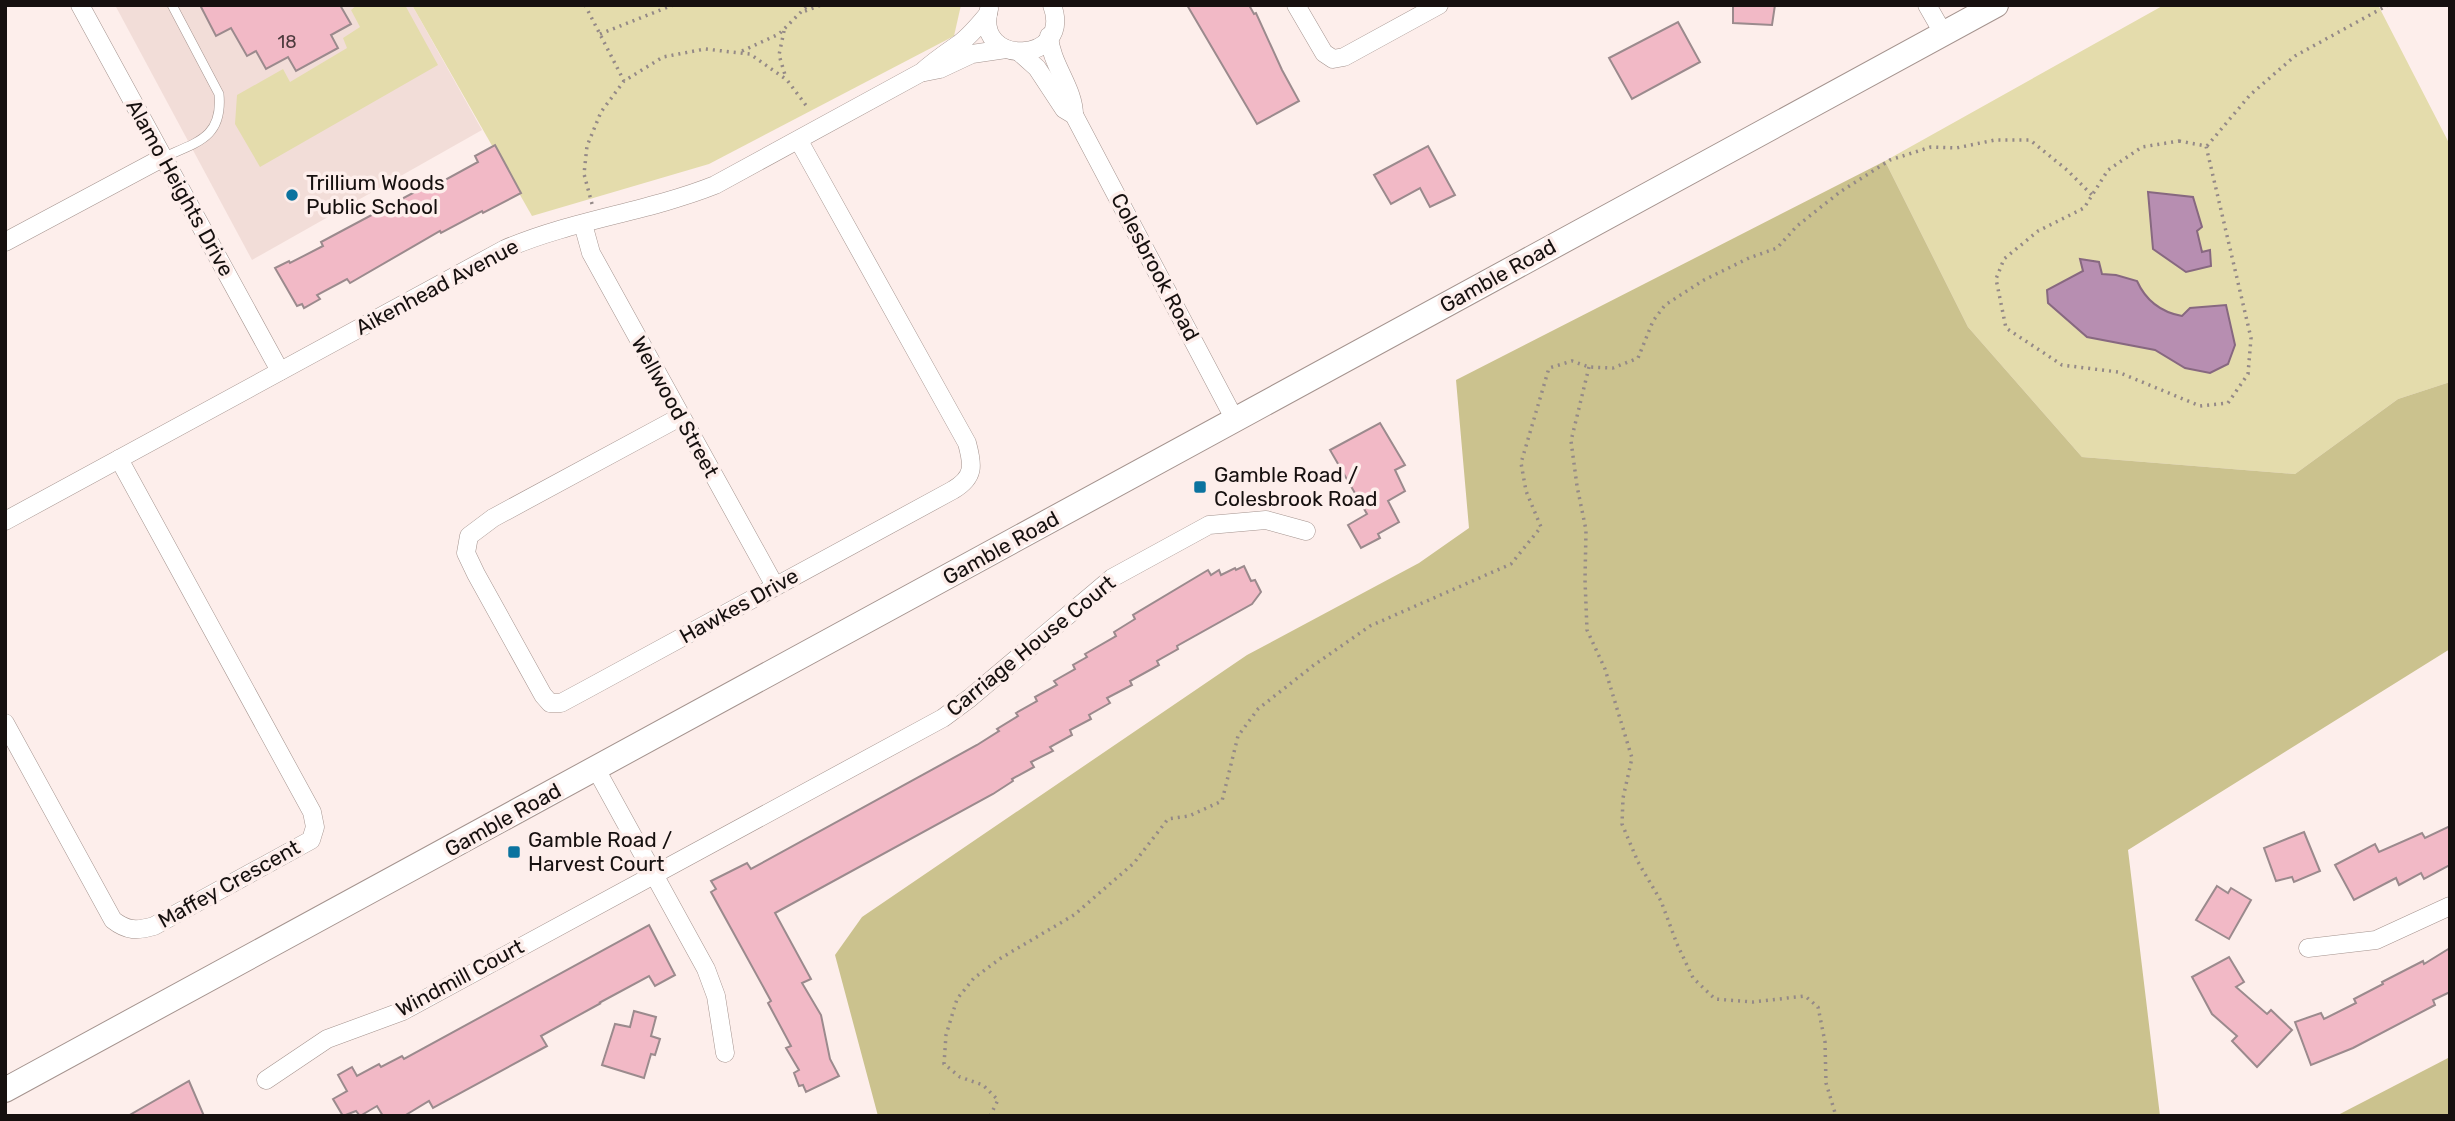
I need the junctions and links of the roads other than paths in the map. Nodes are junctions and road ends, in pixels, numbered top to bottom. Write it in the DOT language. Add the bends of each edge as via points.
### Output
graph roads {
  1 [pos="80,5"];
  2 [pos="172,5"];
  3 [pos="1068,5"];
  4 [pos="1296,5"];
  5 [pos="1439,5"];
  6 [pos="1927,5"];
  7 [pos="1996,5"];
  8 [pos="989,10"];
  9 [pos="1052,22"];
  10 [pos="1943,33"];
  11 [pos="1013,50"];
  12 [pos="922,72"];
  13 [pos="1074,116"];
  14 [pos="799,141"];
  15 [pos="164,157"];
  16 [pos="583,225"];
  17 [pos="5,242"];
  18 [pos="280,371"];
  19 [pos="680,417"];
  20 [pos="1235,420"];
  21 [pos="119,459"];
  22 [pos="5,521"];
  23 [pos="1306,531"];
  24 [pos="775,586"];
  25 [pos="5,723"];
  26 [pos="596,769"];
  27 [pos="654,874"];
  28 [pos="2450,906"];
  29 [pos="2308,948"];
  30 [pos="725,1053"];
  31 [pos="266,1080"];
  32 [pos="5,1090"];
  1 -- 15 [label="street, Alamo Heights Drive"];
  2 -- 15 [label="lane" via="219,94 221,110 219,121 202,138"];
  3 -- 9 [label="street"];
  4 -- 5 [label="street" via="1332,59 1344,57"];
  6 -- 10 [label="street"];
  7 -- 10 [label="main road, Gamble Road"];
  8 -- 11 [label="street, Colesbrook Road" via="991,33 997,43"];
  8 -- 12 [label="street, Aikenhead Avenue" via="959,44"];
  9 -- 11 [label="street, Aikenhead Avenue" via="1037,48"];
  9 -- 13 [label="street, Colesbrook Road" via="1050,49 1074,102"];
  10 -- 20 [label="main road, Gamble Road"];
  11 -- 12 [label="street, Aikenhead Avenue" via="972,54"];
  11 -- 13 [label="street, Colesbrook Road" via="1037,68 1064,109"];
  12 -- 14 [label="street, Aikenhead Avenue"];
  13 -- 20 [label="street, Colesbrook Road"];
  14 -- 16 [label="street, Aikenhead Avenue" via="715,186"];
  14 -- 24 [label="street, Hawkes Drive" via="967,443 971,459 970,475 963,484"];
  15 -- 17 [label="street"];
  15 -- 18 [label="street, Alamo Heights Drive"];
  16 -- 18 [label="street, Aikenhead Avenue" via="505,249"];
  16 -- 19 [label="street, Wellwood Street" via="591,253"];
  18 -- 21 [label="street, Aikenhead Avenue"];
  19 -- 24 [label="street, Wellwood Street"];
  19 -- 24 [label="street, Hawkes Drive" via="493,518 469,536 466,553 543,695 550,703 561,703"];
  20 -- 26 [label="main road, Gamble Road"];
  21 -- 22 [label="street, Aikenhead Avenue"];
  21 -- 25 [label="street, Maffey Crescent" via="312,812 315,827 311,840 155,926 124,929 113,920"];
  23 -- 27 [label="street, Carriage House Court" via="1266,520 1209,525 1167,547 1112,578 943,718"];
  26 -- 27 [label="street"];
  26 -- 32 [label="main road, Gamble Road"];
  27 -- 30 [label="street" via="706,969 716,996"];
  27 -- 31 [label="street, Windmill Court" via="404,1011 327,1039"];
  28 -- 29 [label="street" via="2376,940"];
}
